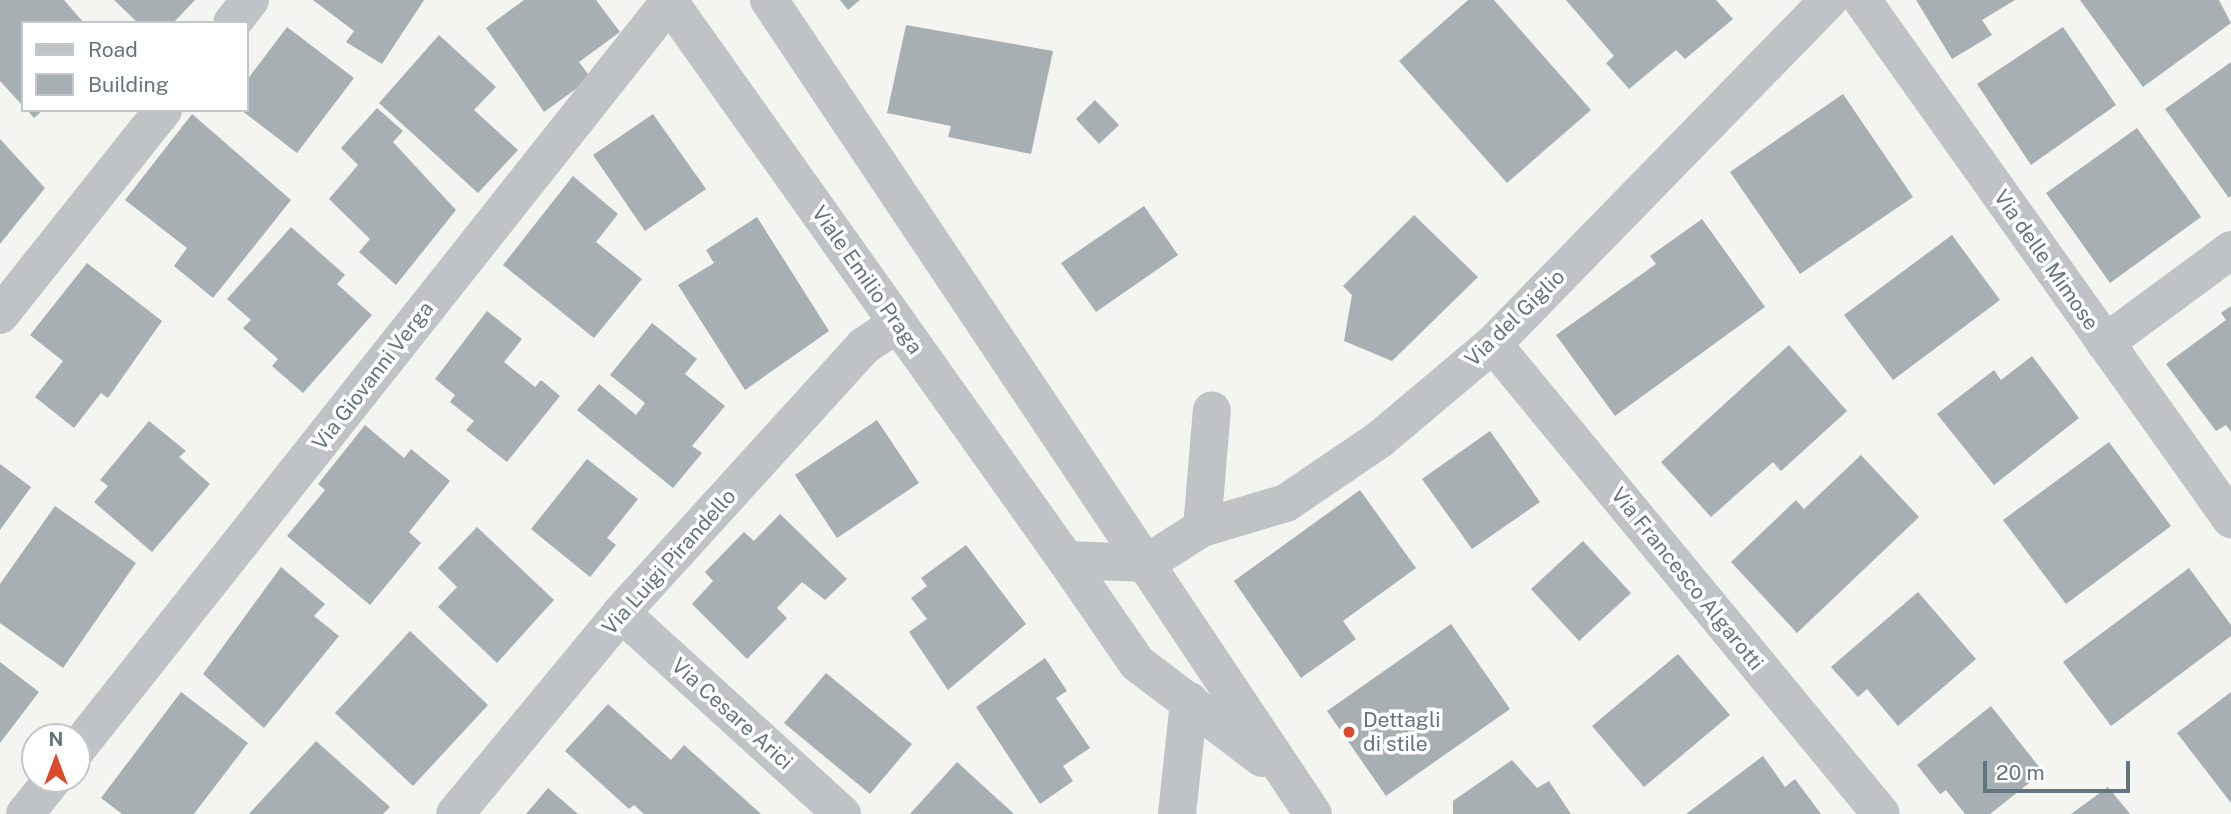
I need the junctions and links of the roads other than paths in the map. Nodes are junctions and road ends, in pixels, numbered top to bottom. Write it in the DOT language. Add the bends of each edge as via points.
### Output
graph roads {
  1 [pos="250,0"];
  2 [pos="769,0"];
  3 [pos="1829,0"];
  4 [pos="1862,0"];
  5 [pos="668,1"];
  6 [pos="234,21"];
  7 [pos="161,112"];
  8 [pos="2231,250"];
  9 [pos="0,315"];
  10 [pos="898,324"];
  11 [pos="2105,343"];
  12 [pos="1493,344"];
  13 [pos="1212,410"];
  14 [pos="2231,519"];
  15 [pos="1202,528"];
  16 [pos="1066,560"];
  17 [pos="1147,563"];
  18 [pos="621,613"];
  19 [pos="1189,701"];
  20 [pos="91,731"];
  21 [pos="1286,776"];
  22 [pos="42,793"];
  23 [pos="26,814"];
  24 [pos="455,814"];
  25 [pos="842,814"];
  26 [pos="1177,814"];
  27 [pos="1313,814"];
  28 [pos="1881,814"];
  1 -- 6 [label="street"];
  2 -- 17 [label="street, Viale Emilio Praga"];
  3 -- 12 [label="street, Via del Giglio"];
  4 -- 11 [label="street, Via delle Mimose"];
  5 -- 10 [label="street, Viale Emilio Praga"];
  5 -- 20 [label="street, Via Giovanni Verga"];
  7 -- 9 [label="street"];
  8 -- 11 [label="street"];
  10 -- 16 [label="street, Viale Emilio Praga"];
  10 -- 18 [label="street, Via Luigi Pirandello" via="864,346"];
  11 -- 14 [label="street, Via delle Mimose"];
  12 -- 15 [label="street, Via del Giglio" via="1380,439 1286,503"];
  12 -- 28 [label="street, Via Francesco Algarotti"];
  13 -- 15 [label="street"];
  15 -- 17 [label="street, Via del Giglio"];
  16 -- 17 [label="street"];
  16 -- 19 [label="street, Viale Emilio Praga" via="1137,663"];
  17 -- 21 [label="street, Viale Emilio Praga"];
  18 -- 24 [label="street, Via Luigi Pirandello"];
  18 -- 25 [label="street, Via Cesare Arici"];
  19 -- 21 [label="street, Viale Emilio Praga"];
  19 -- 26 [label="street"];
  21 -- 27 [label="street, Viale Emilio Praga"];
  22 -- 23 [label="street"];
}
